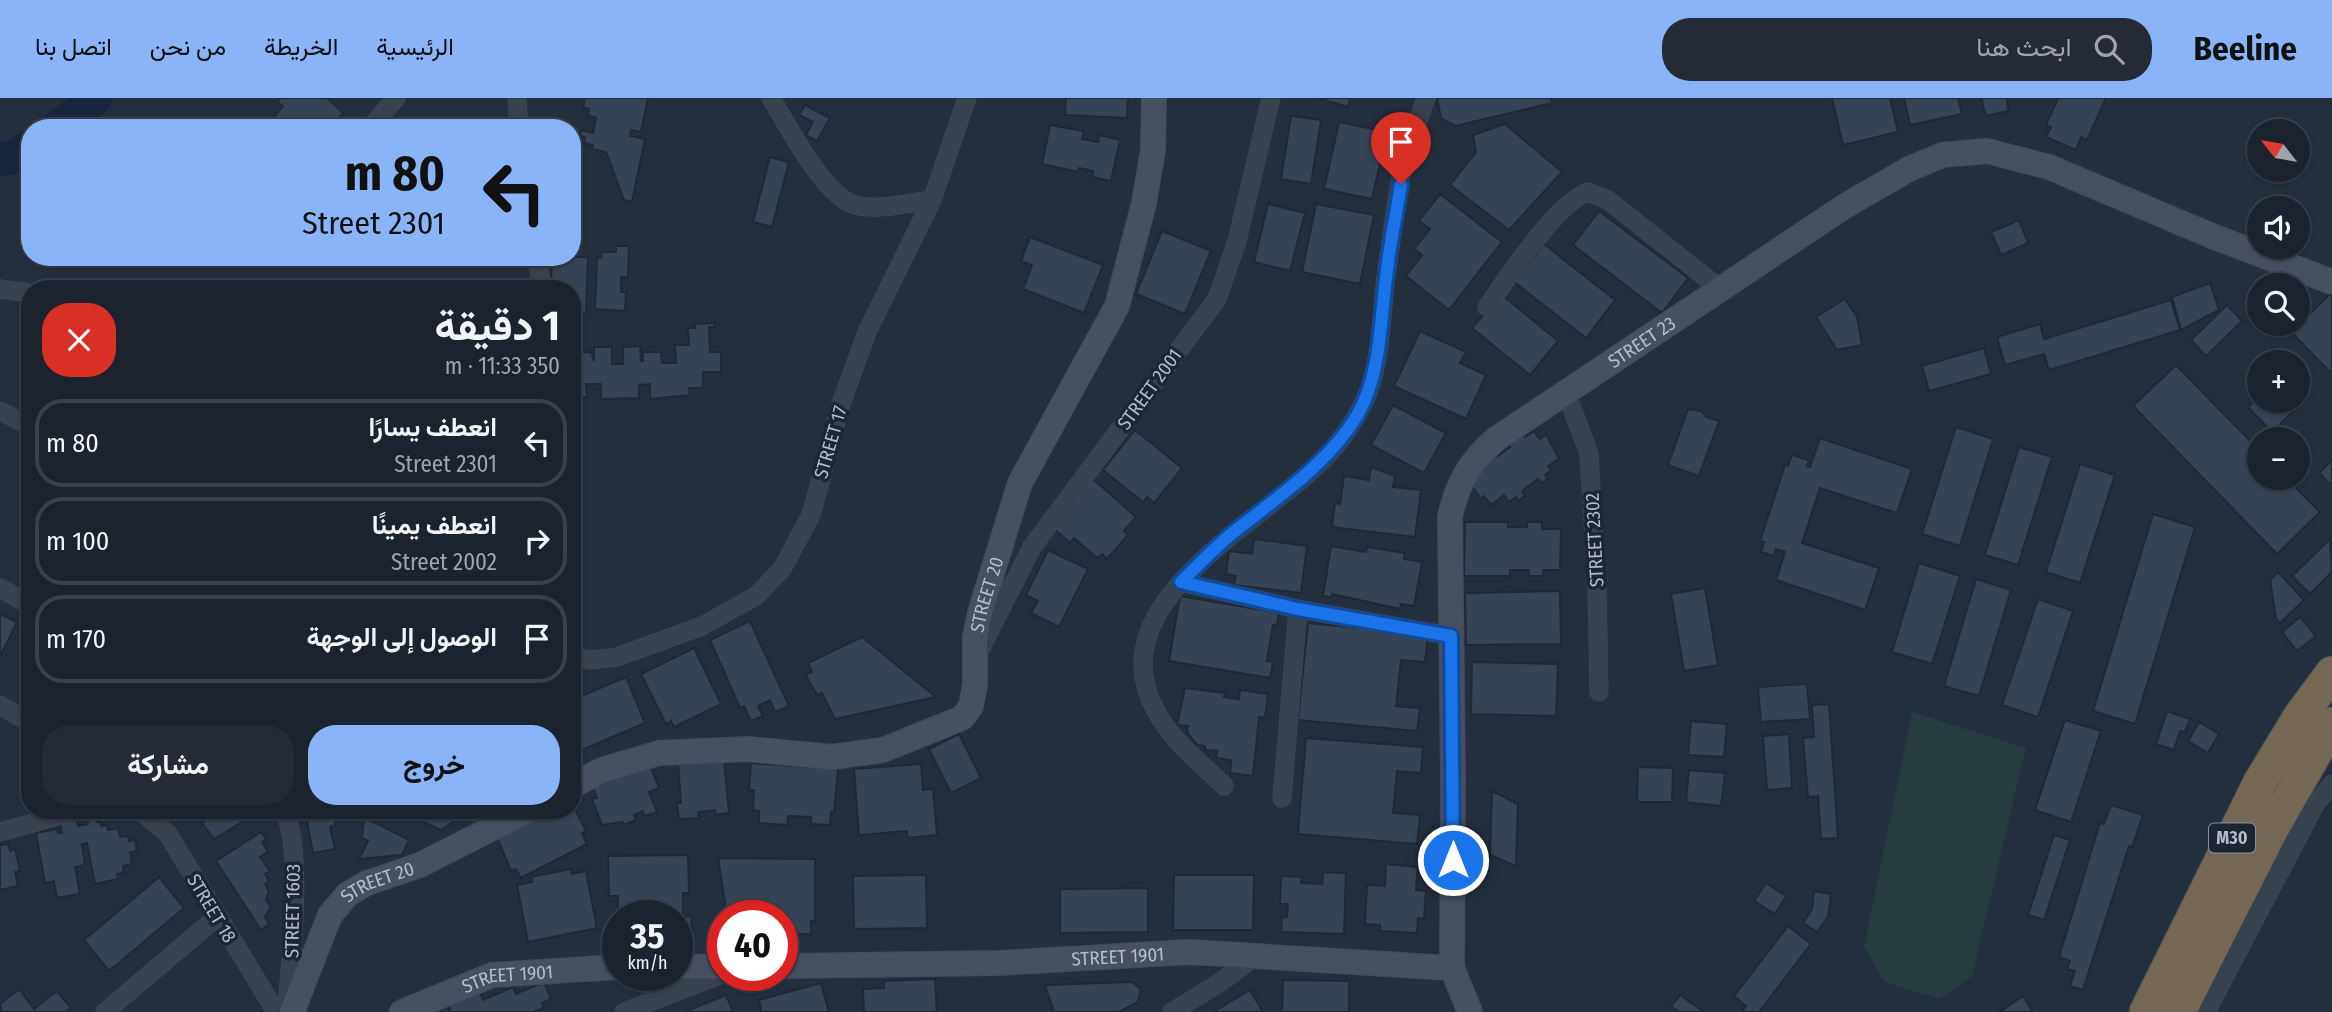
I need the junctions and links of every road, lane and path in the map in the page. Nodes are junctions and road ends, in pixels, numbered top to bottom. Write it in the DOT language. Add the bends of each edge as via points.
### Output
graph roads {
  1 [pos="396,98"];
  2 [pos="517,98"];
  3 [pos="967,98"];
  4 [pos="1154,98"];
  5 [pos="1272,98"];
  6 [pos="1426,98"];
  7 [pos="773,99"];
  8 [pos="378,119"];
  9 [pos="518,119"];
  10 [pos="932,200"];
  11 [pos="2332,282"];
  12 [pos="1718,288"];
  13 [pos="0,289"];
  14 [pos="21,292"];
  15 [pos="1487,307"];
  16 [pos="1566,392"];
  17 [pos="0,411"];
  18 [pos="21,422"];
  19 [pos="1181,582"];
  20 [pos="0,588"];
  21 [pos="21,600"];
  22 [pos="1298,609"];
  23 [pos="1451,636"];
  24 [pos="581,658"];
  25 [pos="976,659"];
  26 [pos="2332,673"];
  27 [pos="1599,692"];
  28 [pos="0,705"];
  29 [pos="21,718"];
  30 [pos="2332,724"];
  31 [pos="581,781"];
  32 [pos="2332,784"];
  33 [pos="1224,786"];
  34 [pos="1282,798"];
  35 [pos="47,819"];
  36 [pos="150,819"];
  37 [pos="286,819"];
  38 [pos="510,819"];
  39 [pos="0,832"];
  40 [pos="217,917"];
  41 [pos="1257,955"];
  42 [pos="798,966"];
  43 [pos="602,968"];
  44 [pos="1451,968"];
  45 [pos="707,980"];
  46 [pos="106,1012"];
  47 [pos="276,1012"];
  48 [pos="286,1012"];
  49 [pos="292,1012"];
  50 [pos="402,1012"];
  51 [pos="624,1012"];
  52 [pos="1172,1012"];
  53 [pos="1470,1012"];
  54 [pos="2146,1012"];
  55 [pos="2179,1012"];
  56 [pos="2206,1012"];
  1 -- 8 [label="street"];
  2 -- 9 [label="street"];
  3 -- 10 [label="street, STREET 17"];
  4 -- 25 [label="street, STREET 20" via="1153,150 1133,256 1117,306 1020,483 981,609"];
  5 -- 25 [label="street, STREET 2001" via="1237,241 1217,299 1032,547"];
  6 -- 19 [label="street" via="1404,163 1379,343 1368,392 1357,414 1334,449 1232,533"];
  7 -- 10 [label="street" via="837,194 871,208"];
  10 -- 24 [label="street, STREET 17" via="867,332 837,416 811,515 782,569 756,596 702,626 617,657"];
  11 -- 12 [label="street, STREET 23" via="2049,167 1976,151 1942,155 1909,169"];
  12 -- 15 [label="street" via="1608,200 1589,192 1570,201"];
  12 -- 16 [label="street, STREET 23"];
  13 -- 14 [label="street"];
  16 -- 23 [label="street, STREET 23" via="1496,439 1476,456 1463,476 1450,517"];
  16 -- 27 [label="street, STREET 2302" via="1589,454"];
  17 -- 18 [label="street"];
  19 -- 22 [label="street"];
  19 -- 33 [label="street" via="1152,625 1140,665 1156,712 1174,739"];
  20 -- 21 [label="street"];
  22 -- 23 [label="street"];
  22 -- 34 [label="street"];
  23 -- 44 [label="street, STREET 23"];
  25 -- 31 [label="street, STREET 20" via="971,706 962,718 883,750 832,757 747,749 659,753"];
  26 -- 54 [label="highway, M30" via="2260,782"];
  28 -- 29 [label="street"];
  30 -- 55 [label="highway, M30" via="2271,830"];
  32 -- 56 [label="street" via="2316,803"];
  35 -- 39 [label="street"];
  36 -- 40 [label="street, STREET 18" via="168,834"];
  37 -- 48 [label="street, STREET 1603" via="293,844 293,942"];
  38 -- 49 [label="street, STREET 20" via="420,865 348,894 330,915"];
  40 -- 46 [label="street"];
  40 -- 47 [label="street, STREET 18"];
  41 -- 42 [label="street, STREET 1901" via="1179,952 999,962"];
  41 -- 44 [label="street, STREET 1901"];
  41 -- 52 [label="street"];
  43 -- 50 [label="street, STREET 1901" via="492,975"];
  44 -- 53 [label="street, STREET 23"];
  45 -- 51 [label="street"];
}
